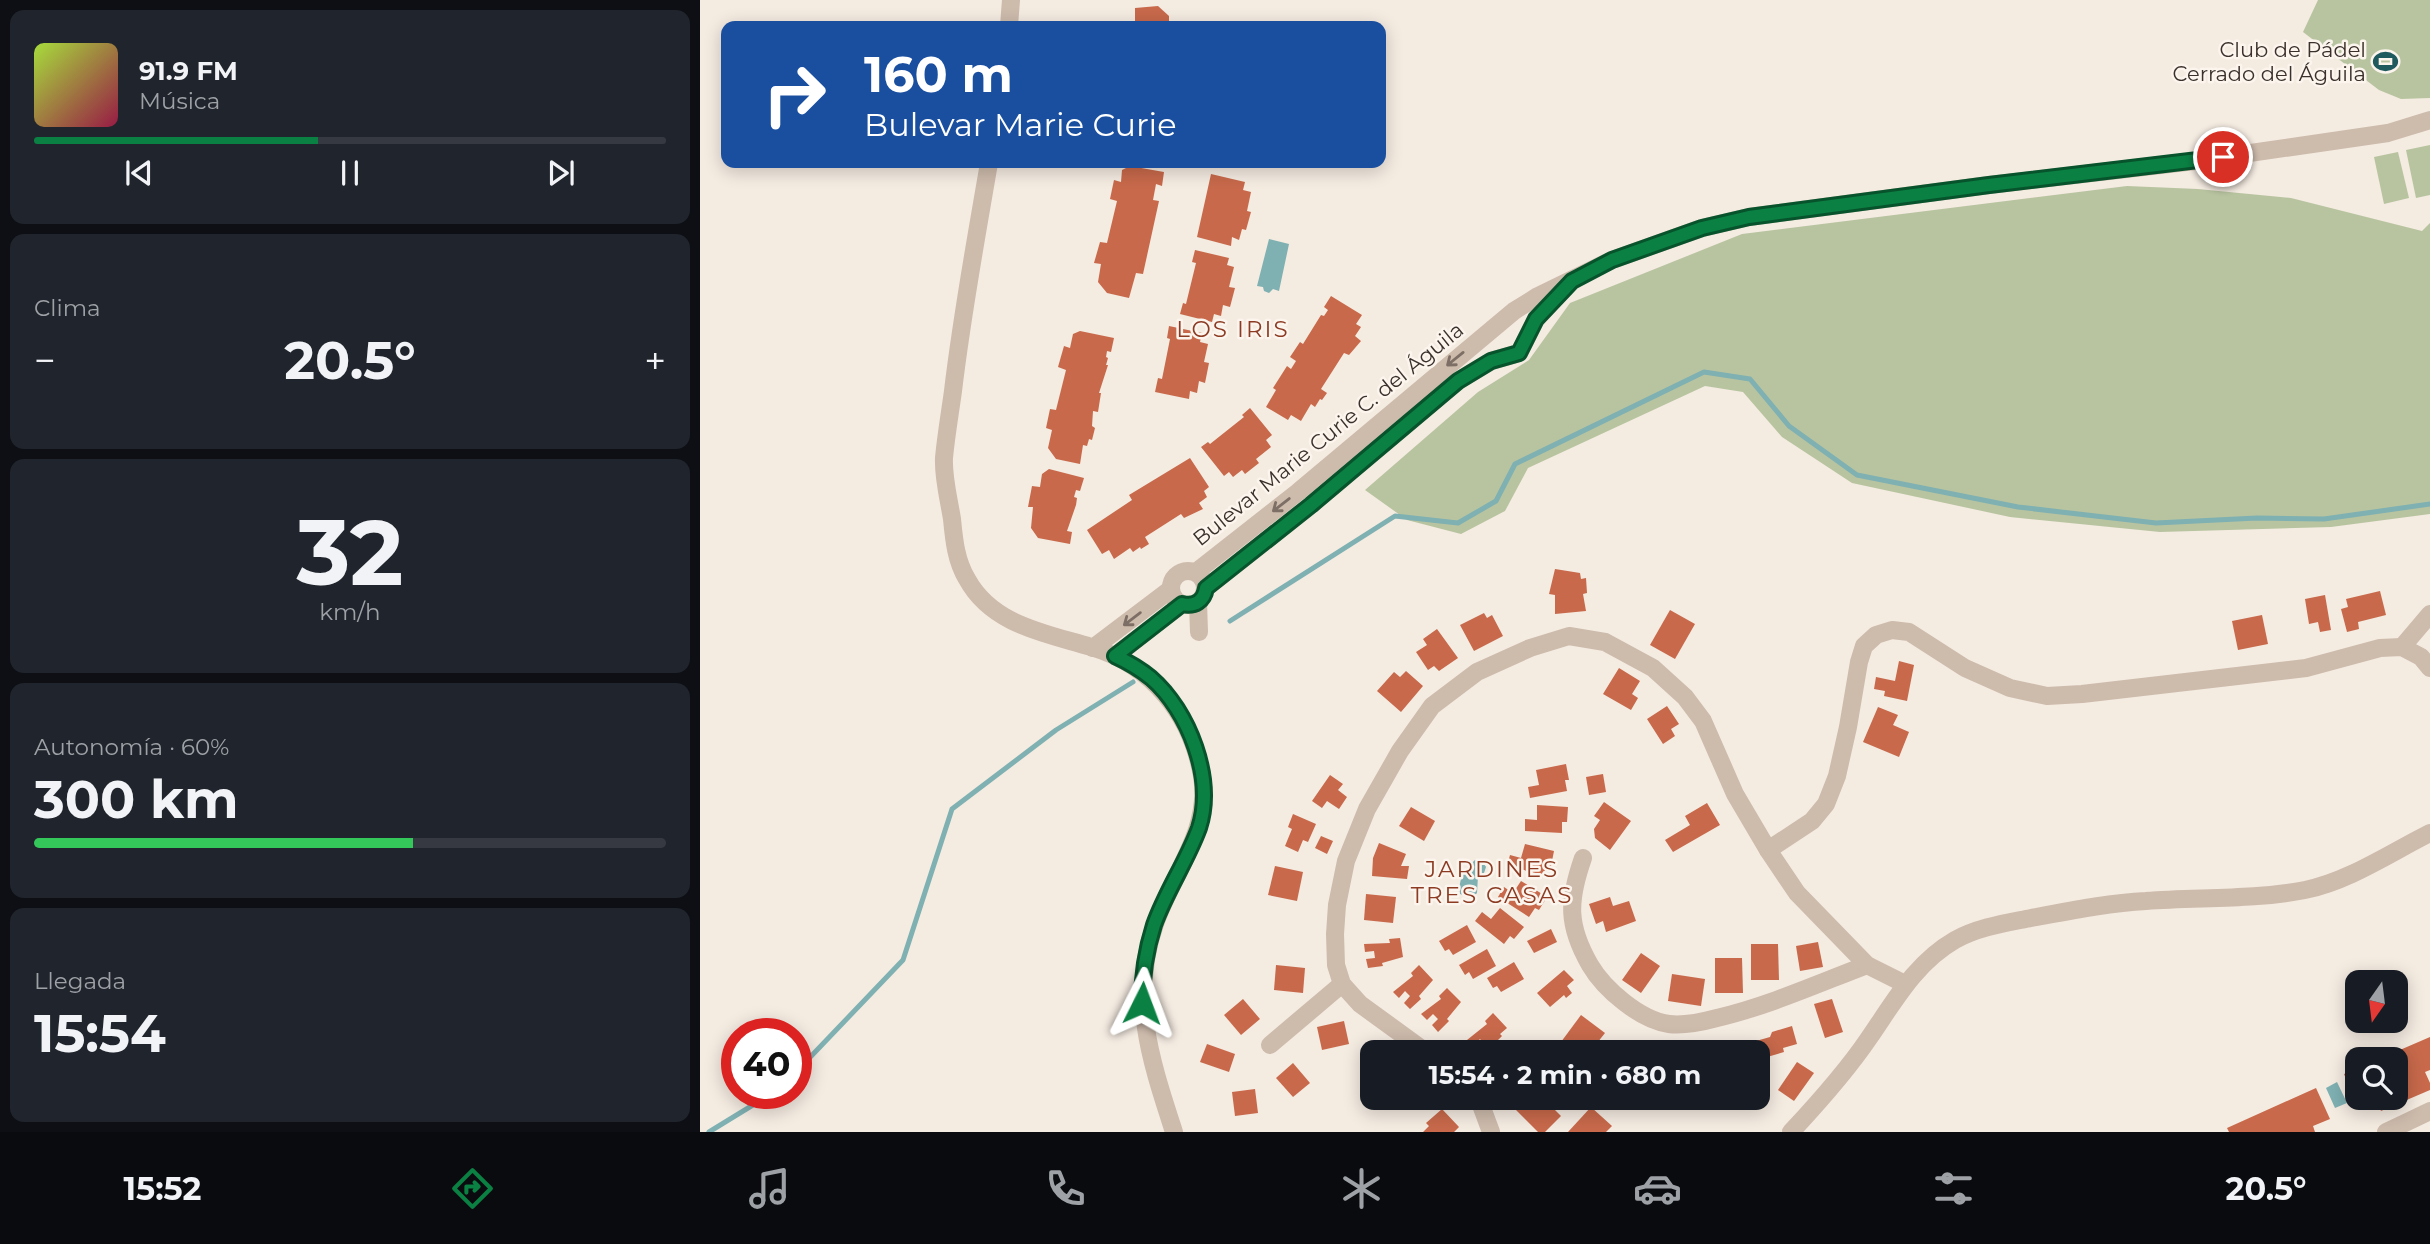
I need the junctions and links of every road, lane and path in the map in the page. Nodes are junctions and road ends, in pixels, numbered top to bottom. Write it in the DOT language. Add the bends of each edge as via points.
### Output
graph roads {
  1 [pos="1011,0"];
  2 [pos="1009,21"];
  3 [pos="2430,120"];
  4 [pos="988,168"];
  5 [pos="1572,281"];
  6 [pos="1494,327"];
  7 [pos="1524,345"];
  8 [pos="1508,358"];
  9 [pos="1196,572"];
  10 [pos="1171,589"];
  11 [pos="1195,598"];
  12 [pos="2430,614"];
  13 [pos="1199,632"];
  14 [pos="2402,647"];
  15 [pos="1093,648"];
  16 [pos="1115,656"];
  17 [pos="2430,668"];
  18 [pos="2430,833"];
  19 [pos="1768,850"];
  20 [pos="1583,858"];
  21 [pos="1867,965"];
  22 [pos="1342,984"];
  23 [pos="1905,984"];
  24 [pos="1410,1040"];
  25 [pos="1270,1045"];
  26 [pos="1483,1110"];
  27 [pos="2430,1111"];
  28 [pos="1174,1132"];
  29 [pos="1491,1132"];
  30 [pos="1791,1132"];
  31 [pos="2386,1132"];
  1 -- 2 [label="street"];
  3 -- 5 [label="street, Bulevar Marie Curie C. del Águila" via="2388,133 2291,147 1749,217 1659,242"];
  4 -- 15 [label="street" via="961,319 944,460 956,551 966,578 983,602 1029,630"];
  5 -- 6 [label="street, Bulevar Marie Curie C. del Águila" via="1538,296"];
  5 -- 7 [label="street, Bulevar Marie Curie C. del Águila" via="1536,319"];
  6 -- 7 [label="street" via="1511,323 1523,335"];
  6 -- 8 [label="street, Bulevar Marie Curie C. del Águila" via="1488,336 1491,348"];
  6 -- 9 [label="street, Bulevar Marie Curie C. del Águila, one-way"];
  7 -- 8 [label="street, Bulevar Marie Curie C. del Águila"];
  8 -- 11 [label="street, Bulevar Marie Curie C. del Águila" via="1491,361 1458,381"];
  9 -- 10 [label="street" via="1178,573"];
  9 -- 11 [label="street" via="1204,581"];
  10 -- 11 [label="street" via="1174,598"];
  10 -- 15 [label="street, one-way"];
  11 -- 13 [label="street"];
  11 -- 16 [label="street, Bulevar Marie Curie C. del Águila"];
  12 -- 14 [label="street"];
  14 -- 17 [label="street"];
  14 -- 19 [label="street" via="2379,648 2306,668 2047,696 2010,688 1965,668 1909,632 1892,630 1876,635 1864,646 1859,662 1838,776 1826,804 1812,821"];
  15 -- 16 [label="street"];
  16 -- 28 [label="street" via="1153,680 1168,698 1185,723 1202,776 1204,803 1199,827 1155,924 1142,976 1146,1039"];
  18 -- 23 [label="street" via="2344,877 2307,889 2144,901 1992,926 1956,940"];
  19 -- 21 [label="street" via="1797,893"];
  19 -- 22 [label="street" via="1735,794 1703,721 1653,668 1605,642 1569,636 1543,644 1477,672 1432,706 1400,751 1367,809 1346,861 1335,934"];
  20 -- 21 [label="street" via="1573,887 1578,943 1595,973 1619,998 1668,1024 1699,1023 1751,1010"];
  21 -- 23 [label="street"];
  22 -- 24 [label="street" via="1360,1004"];
  22 -- 25 [label="street"];
  23 -- 30 [label="street" via="1830,1091"];
  26 -- 29 [label="street"];
  27 -- 31 [label="street"];
}
